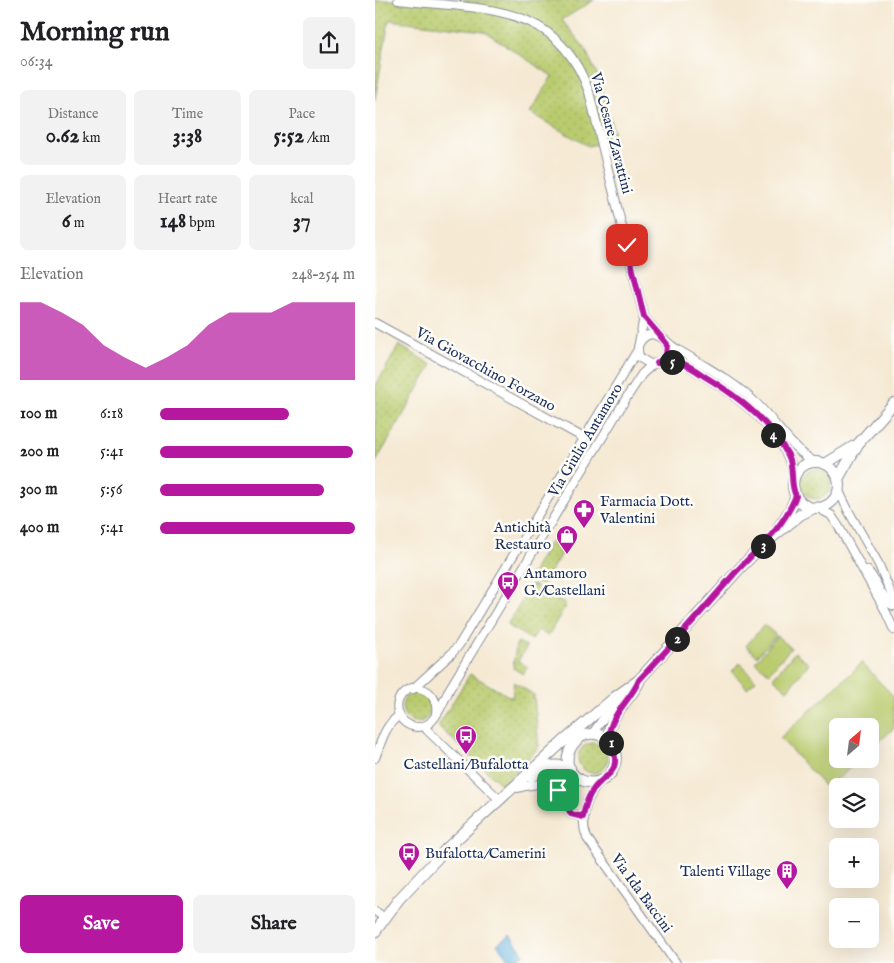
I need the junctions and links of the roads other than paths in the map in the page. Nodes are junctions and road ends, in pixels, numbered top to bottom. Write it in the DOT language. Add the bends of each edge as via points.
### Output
graph roads {
  1 [pos="398,0"];
  2 [pos="644,317"];
  3 [pos="375,323"];
  4 [pos="663,339"];
  5 [pos="638,347"];
  6 [pos="655,364"];
  7 [pos="894,404"];
  8 [pos="584,438"];
  9 [pos="858,444"];
  10 [pos="820,463"];
  11 [pos="793,483"];
  12 [pos="838,484"];
  13 [pos="796,496"];
  14 [pos="816,507"];
  15 [pos="765,544"];
  16 [pos="868,544"];
  17 [pos="854,553"];
  18 [pos="860,564"];
  19 [pos="887,581"];
  20 [pos="894,588"];
  21 [pos="894,600"];
  22 [pos="894,606"];
  23 [pos="894,630"];
  24 [pos="639,680"];
  25 [pos="413,689"];
  26 [pos="625,690"];
  27 [pos="436,713"];
  28 [pos="399,716"];
  29 [pos="425,726"];
  30 [pos="593,734"];
  31 [pos="572,744"];
  32 [pos="612,745"];
  33 [pos="375,758"];
  34 [pos="541,761"];
  35 [pos="570,768"];
  36 [pos="600,781"];
  37 [pos="519,788"];
  38 [pos="500,800"];
  39 [pos="583,817"];
  40 [pos="375,911"];
  41 [pos="385,918"];
  42 [pos="375,932"];
  43 [pos="676,963"];
  1 -- 2 [label="street, Via Cesare Zavattini" via="505,10 550,31 571,54 583,72 589,92"];
  2 -- 4 [label="street, Via Cesare Zavattini"];
  2 -- 5 [label="street, Via Cesare Zavattini"];
  3 -- 8 [label="street, Via Giovacchino Forzano"];
  4 -- 5 [label="street" via="654,334 647,335"];
  4 -- 6 [label="street" via="667,354"];
  4 -- 10 [label="street, Via Cesare Zavattini" via="743,391 802,454"];
  5 -- 6 [label="street" via="644,362"];
  5 -- 8 [label="street, Via Giulio Antamoro"];
  6 -- 11 [label="street" via="673,362 686,365 743,402 786,452"];
  6 -- 27 [label="street, Via Giulio Antamoro" via="642,374 627,397"];
  7 -- 9 [label="street"];
  8 -- 25 [label="street, Via Giulio Antamoro" via="457,648"];
  9 -- 10 [label="street"];
  9 -- 12 [label="street"];
  10 -- 11 [label="street" via="805,464 795,475"];
  10 -- 12 [label="street" via="833,470"];
  11 -- 13 [label="street"];
  12 -- 14 [label="street" via="831,502"];
  12 -- 16 [label="street" via="849,512"];
  13 -- 14 [label="street" via="804,504"];
  13 -- 15 [label="street" via="788,514"];
  14 -- 15 [label="street" via="800,515"];
  14 -- 17 [label="street" via="831,515"];
  15 -- 24 [label="street"];
  16 -- 17 [label="street"];
  16 -- 19 [label="street"];
  17 -- 18 [label="street"];
  18 -- 22 [label="street" via="874,577 887,602"];
  18 -- 23 [label="street"];
  19 -- 20 [label="street"];
  19 -- 21 [label="street"];
  24 -- 26 [label="street"];
  24 -- 32 [label="street" via="612,722 609,736"];
  25 -- 27 [label="street" via="422,688 432,694"];
  25 -- 28 [label="street, Via Giulio Antamoro" via="399,699"];
  26 -- 30 [label="street"];
  26 -- 34 [label="street"];
  27 -- 29 [label="street, Via Giulio Antamoro"];
  28 -- 29 [label="street" via="411,726"];
  28 -- 33 [label="street" via="389,726"];
  29 -- 38 [label="street"];
  30 -- 31 [label="street" via="580,737"];
  30 -- 32 [label="street" via="605,738"];
  31 -- 34 [label="street"];
  31 -- 35 [label="street" via="568,758"];
  32 -- 36 [label="street" via="616,759 614,767"];
  34 -- 38 [label="street"];
  35 -- 36 [label="street" via="584,781"];
  35 -- 37 [label="street" via="558,764 547,767"];
  36 -- 39 [label="street" via="589,796"];
  37 -- 38 [label="street"];
  37 -- 39 [label="street" via="534,784 551,786 561,794 571,814"];
  38 -- 41 [label="street" via="437,858"];
  39 -- 43 [label="street, Via Ida Baccini" via="587,838"];
  40 -- 41 [label="street"];
  41 -- 42 [label="street"];
}
